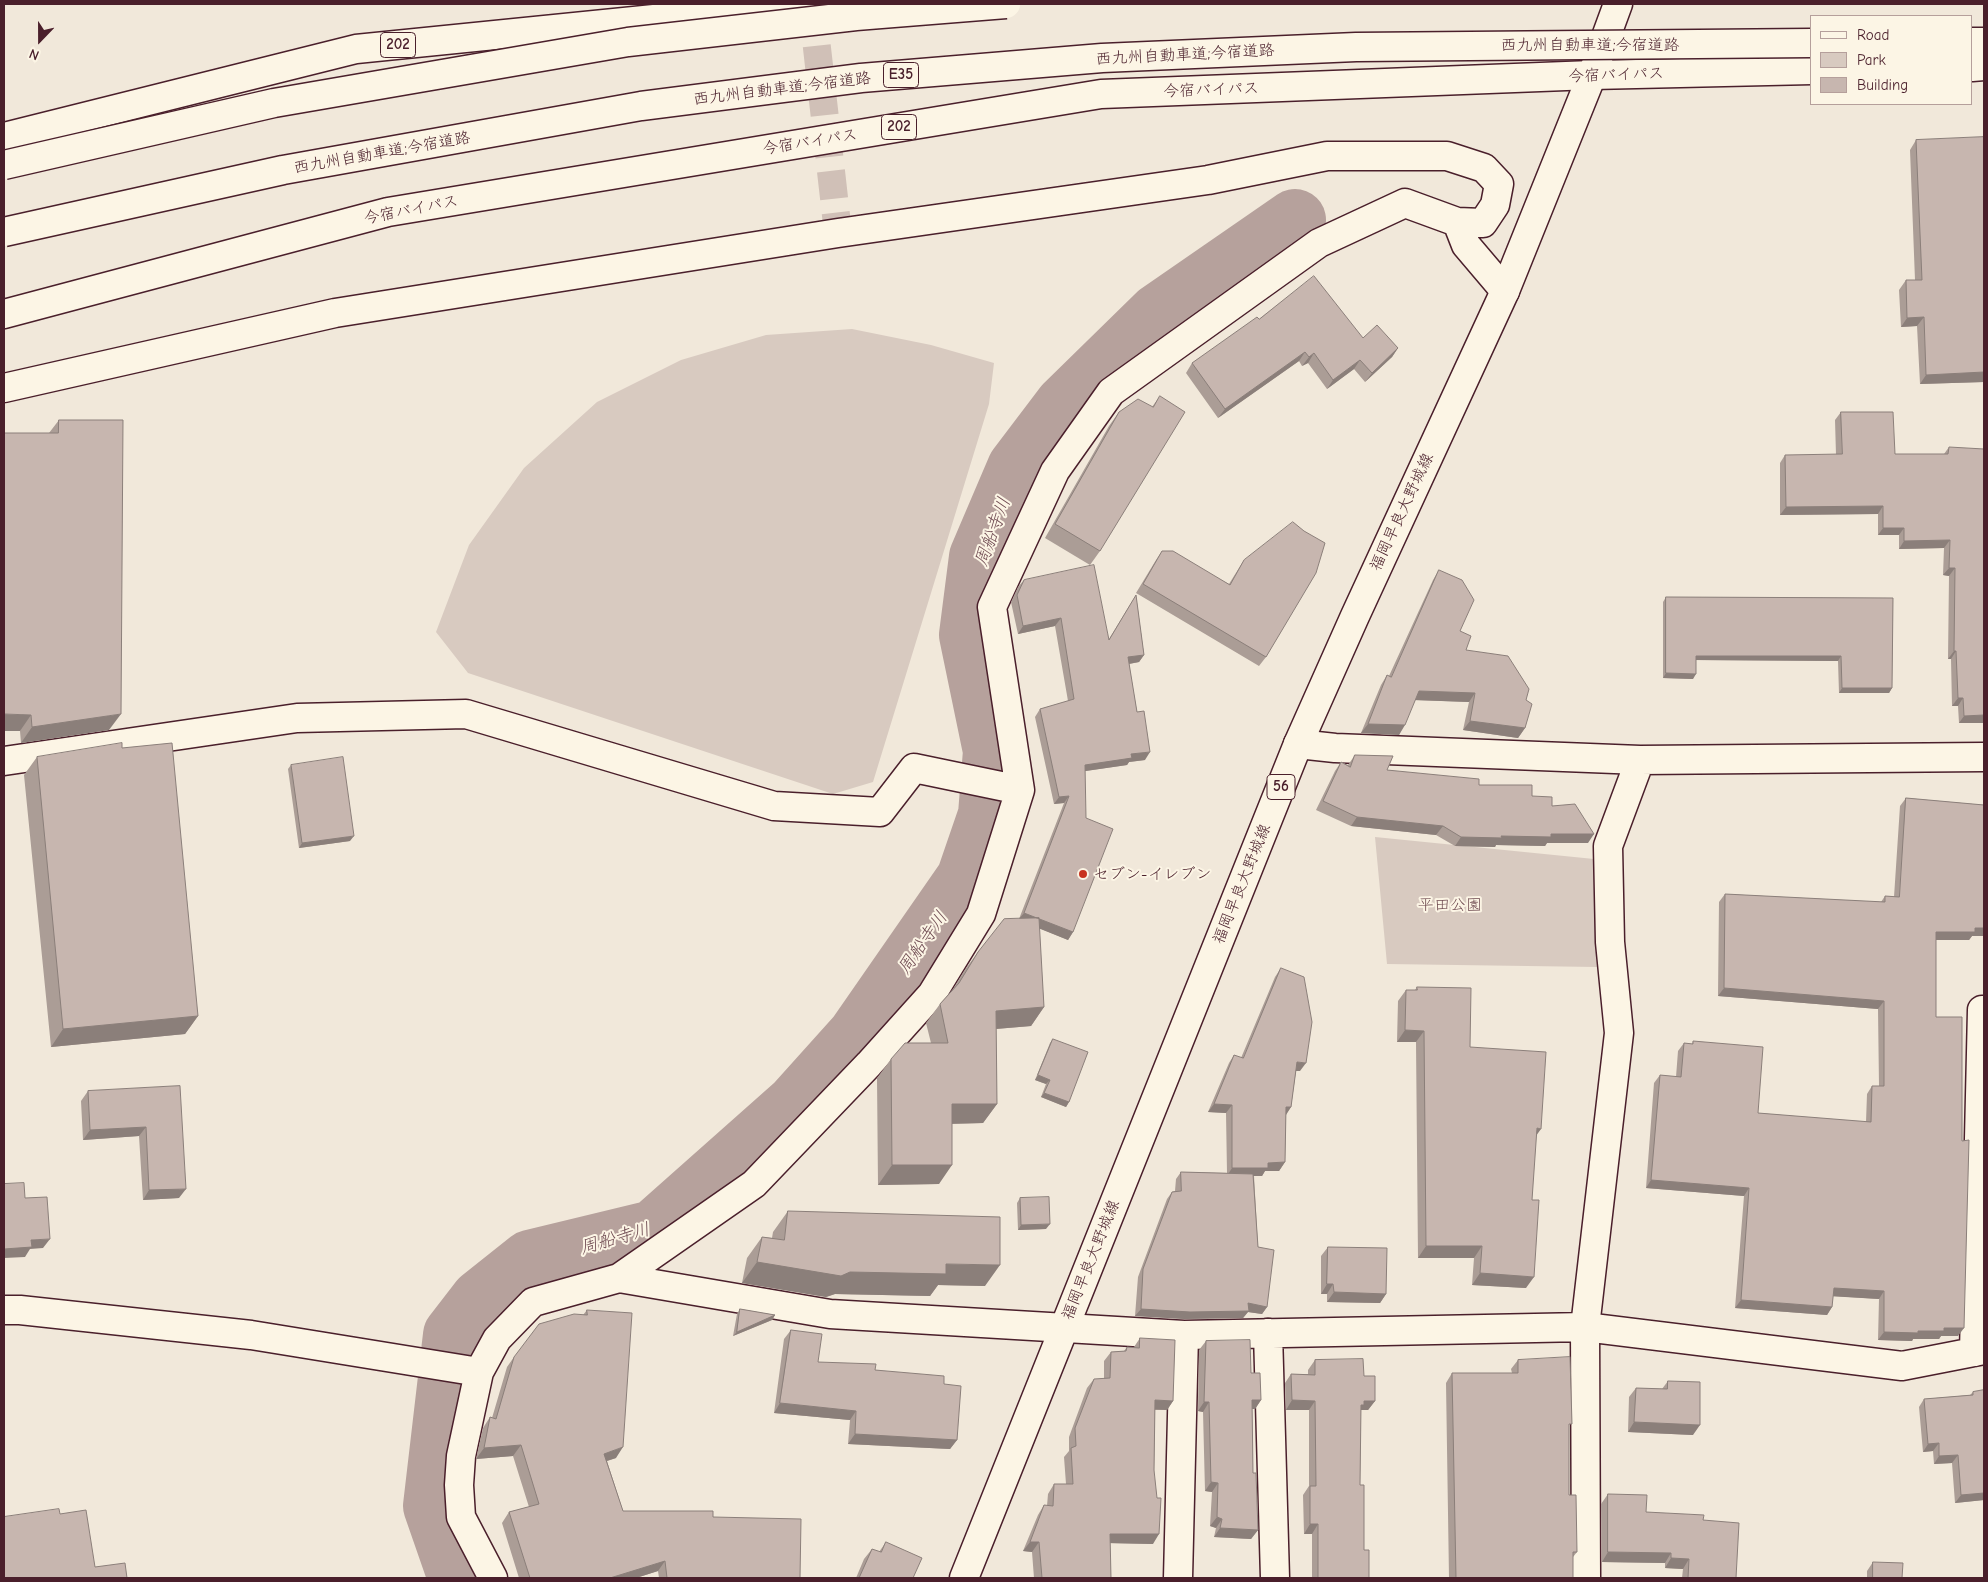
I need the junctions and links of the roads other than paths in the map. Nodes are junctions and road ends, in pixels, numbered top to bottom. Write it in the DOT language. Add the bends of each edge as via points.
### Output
graph roads {
  1 [pos="802,4"];
  2 [pos="1006,4"];
  3 [pos="1618,4"];
  4 [pos="1810,43"];
  5 [pos="1810,70"];
  6 [pos="1592,75"];
  7 [pos="4,137"];
  8 [pos="4,165"];
  9 [pos="1456,222"];
  10 [pos="4,232"];
  11 [pos="1505,291"];
  12 [pos="4,314"];
  13 [pos="4,388"];
  14 [pos="1298,744"];
  15 [pos="1984,757"];
  16 [pos="1640,760"];
  17 [pos="4,761"];
  18 [pos="1020,790"];
  19 [pos="1982,1010"];
  20 [pos="619,1278"];
  21 [pos="4,1310"];
  22 [pos="1585,1327"];
  23 [pos="1064,1328"];
  24 [pos="1268,1333"];
  25 [pos="1184,1335"];
  26 [pos="1979,1351"];
  27 [pos="479,1372"];
  28 [pos="493,1578"];
  29 [pos="964,1578"];
  30 [pos="1178,1578"];
  31 [pos="1274,1578"];
  32 [pos="1586,1578"];
  1 -- 7 [label="main road, 202" via="356,49"];
  2 -- 8 [label="main road, bridge" via="856,16 628,42 274,103"];
  3 -- 6 [label="main road, 福岡早良大野城線 / 56"];
  4 -- 10 [label="main road, 西九州自動車道;今宿道路 / E35, bridge" via="1356,47 1102,58 861,78 641,106 283,170"];
  5 -- 6 [label="main road, 今宿バイパス / 202"];
  6 -- 11 [label="main road, 福岡早良大野城線 / 56"];
  6 -- 12 [label="main road, 今宿バイパス / 202" via="1101,94 388,212"];
  9 -- 11 [label="main road" via="1466,245"];
  9 -- 13 [label="main road" via="1483,223 1495,205 1499,184 1484,168 1448,156 1327,156 1208,180 828,234 335,313"];
  9 -- 18 [label="main road" via="1405,203 1319,243 1111,392 1055,471 992,607"];
  11 -- 14 [label="main road, 福岡早良大野城線 / 56"];
  14 -- 16 [label="main road"];
  14 -- 23 [label="main road, 福岡早良大野城線 / 56"];
  15 -- 16 [label="main road"];
  16 -- 22 [label="main road" via="1608,846 1610,942 1619,1032"];
  17 -- 18 [label="main road" via="298,718 466,714 774,806 880,812 914,768"];
  18 -- 20 [label="main road" via="981,914 932,994 754,1184"];
  19 -- 26 [label="main road"];
  20 -- 23 [label="main road" via="830,1314"];
  20 -- 27 [label="main road" via="533,1302 496,1339"];
  21 -- 27 [label="main road" via="251,1335"];
  22 -- 24 [label="main road"];
  22 -- 26 [label="main road" via="1902,1366"];
  22 -- 32 [label="main road"];
  23 -- 25 [label="main road"];
  23 -- 29 [label="main road, 福岡早良大野城線 / 56"];
  24 -- 25 [label="main road"];
  24 -- 31 [label="main road"];
  25 -- 30 [label="main road"];
  27 -- 28 [label="main road" via="458,1485 461,1517"];
}
